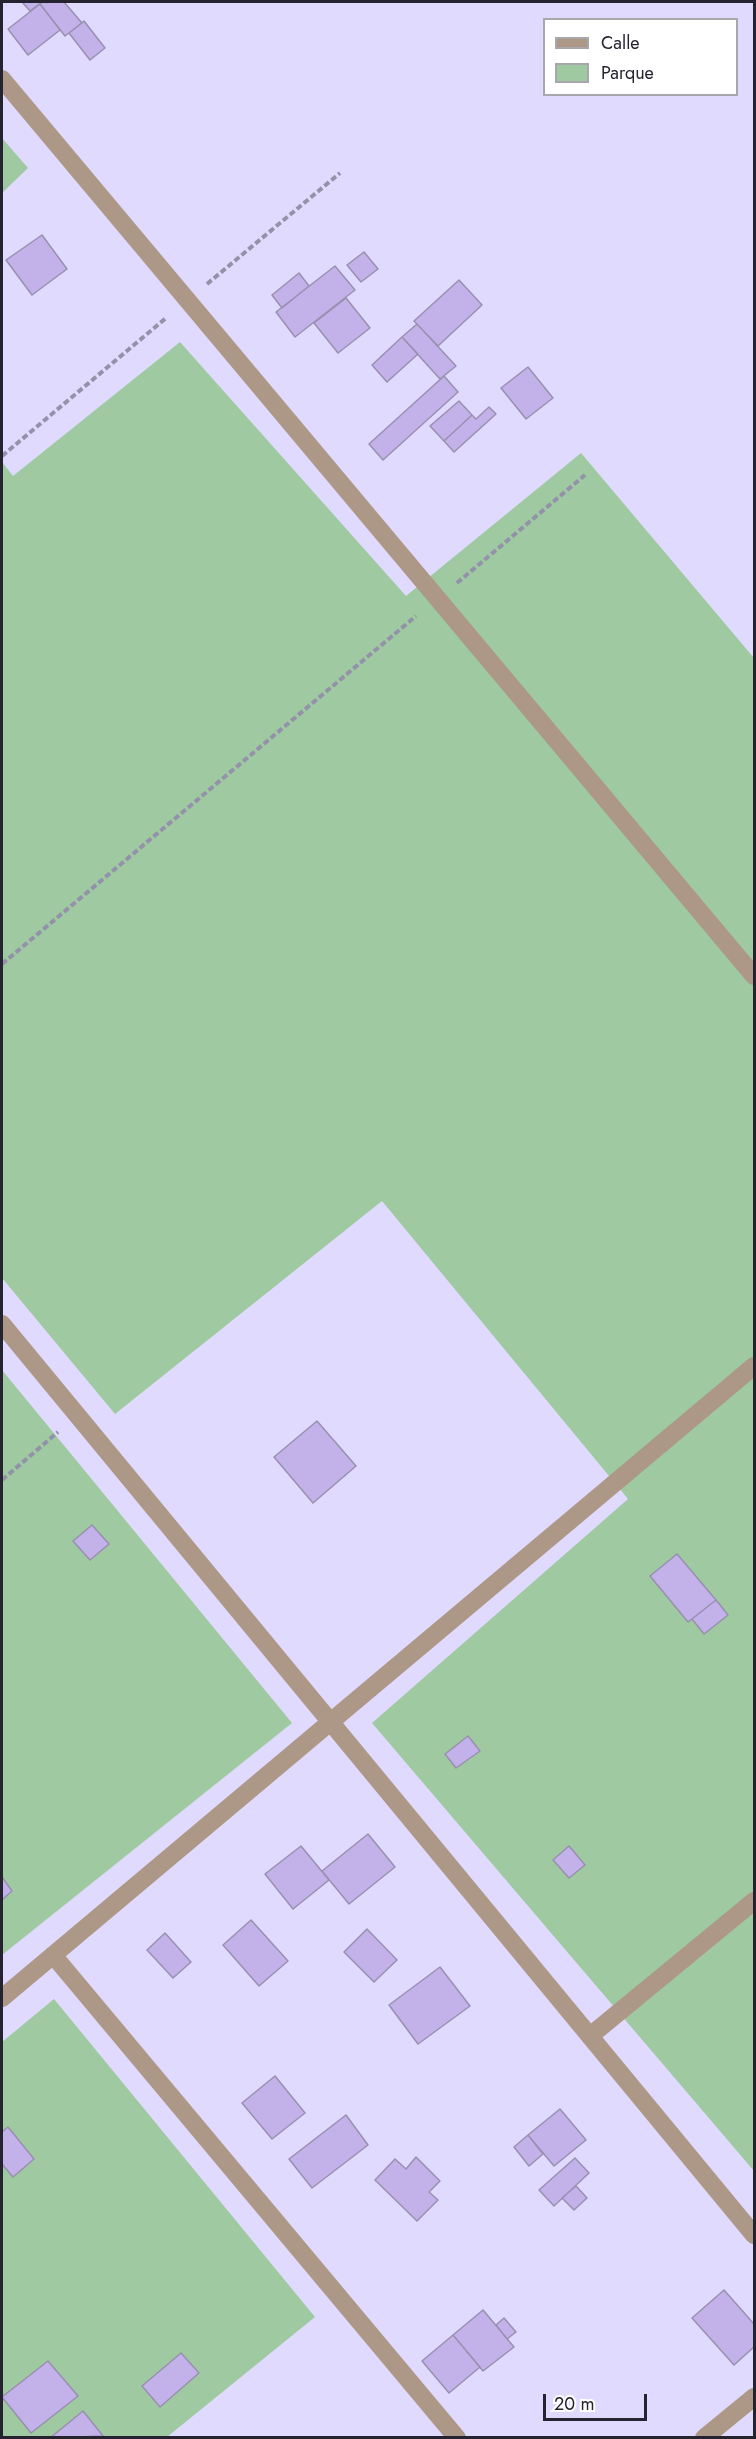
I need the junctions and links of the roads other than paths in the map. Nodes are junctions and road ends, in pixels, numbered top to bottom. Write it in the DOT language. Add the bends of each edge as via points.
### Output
graph roads {
  1 [pos="2,79"];
  2 [pos="754,976"];
  3 [pos="2,1324"];
  4 [pos="754,1366"];
  5 [pos="331,1723"];
  6 [pos="754,1901"];
  7 [pos="53,1955"];
  8 [pos="2,1998"];
  9 [pos="590,2036"];
  10 [pos="754,2235"];
  11 [pos="754,2397"];
  12 [pos="457,2438"];
  13 [pos="704,2438"];
  1 -- 2 [label="street"];
  3 -- 5 [label="street"];
  4 -- 5 [label="street"];
  5 -- 7 [label="street"];
  5 -- 9 [label="street"];
  6 -- 9 [label="street"];
  7 -- 8 [label="street"];
  7 -- 12 [label="street"];
  9 -- 10 [label="street"];
  11 -- 13 [label="street"];
}
